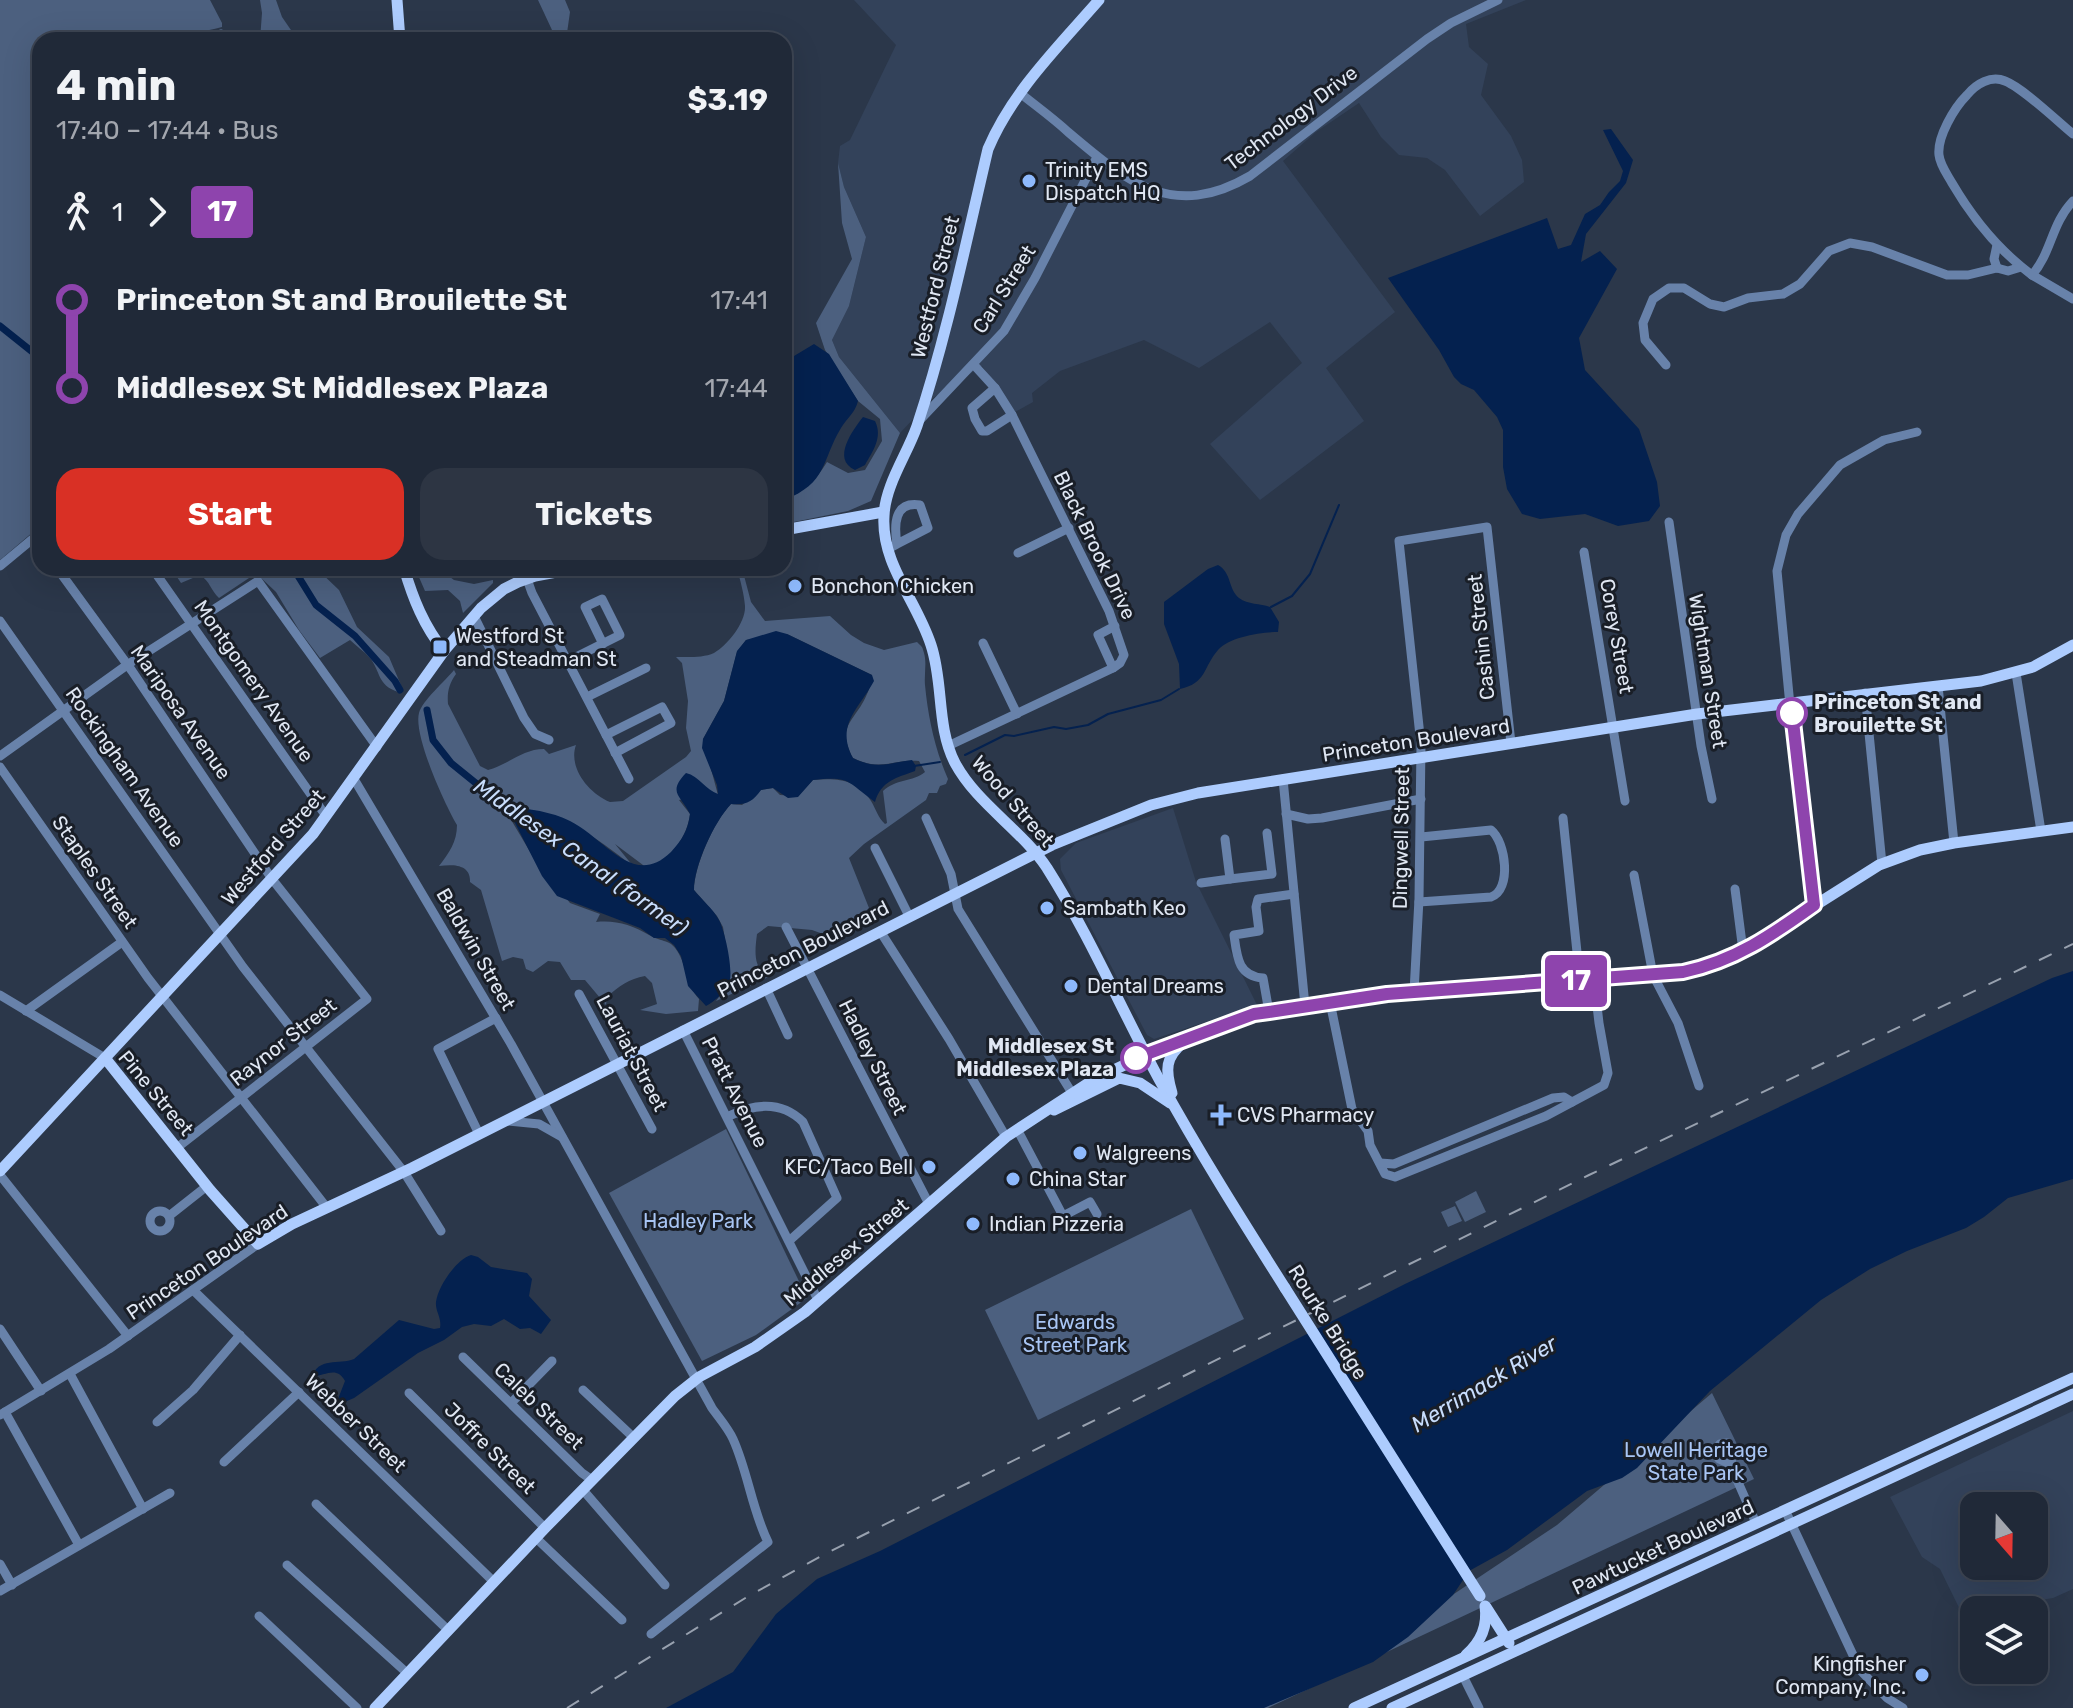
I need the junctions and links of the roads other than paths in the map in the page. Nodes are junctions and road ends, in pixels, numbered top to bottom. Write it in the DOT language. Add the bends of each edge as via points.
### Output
graph roads {
  1 [pos="397,0"];
  2 [pos="1099,0"];
  3 [pos="1498,0"];
  4 [pos="399,32"];
  5 [pos="1020,93"];
  6 [pos="2073,134"];
  7 [pos="1097,157"];
  8 [pos="2073,201"];
  9 [pos="1997,245"];
  10 [pos="2021,267"];
  11 [pos="1997,268"];
  12 [pos="2032,275"];
  13 [pos="2073,299"];
  14 [pos="974,365"];
  15 [pos="1666,365"];
  16 [pos="995,388"];
  17 [pos="1012,415"];
  18 [pos="918,422"];
  19 [pos="1917,432"];
  20 [pos="883,512"];
  21 [pos="1669,522"];
  22 [pos="1069,528"];
  23 [pos="792,529"];
  24 [pos="1399,541"];
  25 [pos="32,544"];
  26 [pos="892,547"];
  27 [pos="1584,552"];
  28 [pos="1018,553"];
  29 [pos="0,566"];
  30 [pos="63,576"];
  31 [pos="158,576"];
  32 [pos="406,576"];
  33 [pos="541,576"];
  34 [pos="527,579"];
  35 [pos="474,616"];
  36 [pos="0,621"];
  37 [pos="191,622"];
  38 [pos="1115,626"];
  39 [pos="983,643"];
  40 [pos="603,644"];
  41 [pos="2073,645"];
  42 [pos="444,651"];
  43 [pos="568,661"];
  44 [pos="127,665"];
  45 [pos="646,668"];
  46 [pos="1113,668"];
  47 [pos="2016,673"];
  48 [pos="1938,686"];
  49 [pos="1865,693"];
  50 [pos="587,697"];
  51 [pos="1791,701"];
  52 [pos="63,711"];
  53 [pos="1017,714"];
  54 [pos="1697,714"];
  55 [pos="1613,726"];
  56 [pos="606,735"];
  57 [pos="549,740"];
  58 [pos="1511,743"];
  59 [pos="948,746"];
  60 [pos="377,747"];
  61 [pos="615,753"];
  62 [pos="0,756"];
  63 [pos="1421,757"];
  64 [pos="0,767"];
  65 [pos="354,779"];
  66 [pos="629,779"];
  67 [pos="1283,779"];
  68 [pos="1421,799"];
  69 [pos="1712,799"];
  70 [pos="1625,801"];
  71 [pos="1286,814"];
  72 [pos="326,816"];
  73 [pos="926,818"];
  74 [pos="1563,818"];
  75 [pos="2073,827"];
  76 [pos="2041,831"];
  77 [pos="1267,833"];
  78 [pos="1421,837"];
  79 [pos="1225,839"];
  80 [pos="1954,843"];
  81 [pos="875,848"];
  82 [pos="1036,853"];
  83 [pos="1882,864"];
  84 [pos="1292,871"];
  85 [pos="1272,874"];
  86 [pos="1634,875"];
  87 [pos="272,879"];
  88 [pos="1230,879"];
  89 [pos="1201,883"];
  90 [pos="1735,889"];
  91 [pos="954,893"];
  92 [pos="1294,894"];
  93 [pos="1419,902"];
  94 [pos="1814,905"];
  95 [pos="909,916"];
  96 [pos="786,927"];
  97 [pos="880,931"];
  98 [pos="220,934"];
  99 [pos="122,942"];
  100 [pos="1743,951"];
  101 [pos="807,968"];
  102 [pos="1653,975"];
  103 [pos="1594,980"];
  104 [pos="1580,981"];
  105 [pos="766,988"];
  106 [pos="1414,992"];
  107 [pos="579,994"];
  108 [pos="163,996"];
  109 [pos="2,1000"];
  110 [pos="1330,1002"];
  111 [pos="1305,1006"];
  112 [pos="26,1011"];
  113 [pos="1269,1012"];
  114 [pos="496,1018"];
  115 [pos="683,1030"];
  116 [pos="788,1035"];
  117 [pos="1191,1037"];
  118 [pos="306,1047"];
  119 [pos="1146,1054"];
  120 [pos="105,1058"];
  121 [pos="616,1064"];
  122 [pos="1699,1086"];
  123 [pos="1072,1093"];
  124 [pos="242,1098"];
  125 [pos="543,1101"];
  126 [pos="1174,1105"];
  127 [pos="1044,1112"];
  128 [pos="729,1116"];
  129 [pos="505,1121"];
  130 [pos="652,1129"];
  131 [pos="1017,1129"];
  132 [pos="479,1134"];
  133 [pos="1006,1137"];
  134 [pos="565,1139"];
  135 [pos="178,1147"];
  136 [pos="1,1168"];
  137 [pos="404,1172"];
  138 [pos="207,1186"];
  139 [pos="929,1204"];
  140 [pos="327,1208"];
  141 [pos="1097,1214"];
  142 [pos="169,1216"];
  143 [pos="441,1231"];
  144 [pos="789,1241"];
  145 [pos="258,1244"];
  146 [pos="193,1290"];
  147 [pos="818,1300"];
  148 [pos="0,1329"];
  149 [pos="240,1335"];
  150 [pos="128,1336"];
  151 [pos="463,1357"];
  152 [pos="552,1361"];
  153 [pos="70,1374"];
  154 [pos="698,1378"];
  155 [pos="2073,1378"];
  156 [pos="583,1390"];
  157 [pos="41,1391"];
  158 [pos="299,1392"];
  159 [pos="409,1393"];
  160 [pos="2073,1394"];
  161 [pos="511,1403"];
  162 [pos="2,1414"];
  163 [pos="157,1422"];
  164 [pos="633,1437"];
  165 [pos="224,1462"];
  166 [pos="1730,1464"];
  167 [pos="592,1480"];
  168 [pos="583,1490"];
  169 [pos="170,1493"];
  170 [pos="316,1504"];
  171 [pos="143,1509"];
  172 [pos="1785,1510"];
  173 [pos="1756,1523"];
  174 [pos="1792,1523"];
  175 [pos="545,1528"];
  176 [pos="536,1538"];
  177 [pos="79,1545"];
  178 [pos="0,1564"];
  179 [pos="287,1565"];
  180 [pos="494,1582"];
  181 [pos="12,1585"];
  182 [pos="665,1585"];
  183 [pos="0,1591"];
  184 [pos="1483,1601"];
  185 [pos="259,1616"];
  186 [pos="622,1620"];
  187 [pos="448,1630"];
  188 [pos="651,1634"];
  189 [pos="1507,1640"];
  190 [pos="1515,1652"];
  191 [pos="1448,1666"];
  192 [pos="407,1673"];
  193 [pos="1463,1676"];
  194 [pos="357,1708"];
  195 [pos="375,1708"];
  196 [pos="1354,1708"];
  197 [pos="1392,1708"];
  198 [pos="1479,1708"];
  199 [pos="1903,1708"];
  1 -- 4 [label="main road"];
  2 -- 5 [label="main road, Westford Street"];
  3 -- 7 [label="street, Technology Drive" via="1427,39 1250,176 1220,191 1156,191 1123,177"];
  5 -- 7 [label="street, Technology Drive"];
  5 -- 18 [label="main road, Westford Street" via="999,121 988,149"];
  6 -- 9 [label="street" via="2008,82 1992,79 1964,97 1941,139 1939,158 1977,224"];
  7 -- 14 [label="street, Carl Street" via="1015,314"];
  8 -- 12 [label="street" via="2056,223 2045,258"];
  9 -- 10 [label="street"];
  9 -- 11 [label="street"];
  10 -- 11 [label="street"];
  10 -- 12 [label="street"];
  11 -- 15 [label="street" via="1947,275 1850,243 1829,251 1800,284 1783,294 1724,307 1684,288 1669,288 1653,299 1643,323 1645,340"];
  12 -- 13 [label="street"];
  14 -- 16 [label="street, Black Brook Drive"];
  14 -- 18 [label="street, Carl Street"];
  16 -- 17 [label="street, Black Brook Drive"];
  16 -- 17 [label="street" via="972,408 982,431"];
  17 -- 22 [label="street, Black Brook Drive"];
  18 -- 20 [label="main road, Westford Street"];
  19 -- 51 [label="street" via="1884,440 1840,465 1786,535 1777,584"];
  20 -- 23 [label="main road"];
  20 -- 26 [label="main road, Wood Street" via="884,538"];
  21 -- 54 [label="street, Wightman Street"];
  22 -- 28 [label="street"];
  22 -- 38 [label="street, Black Brook Drive"];
  24 -- 58 [label="street, Cashin Street" via="1487,527"];
  24 -- 63 [label="street, Dingwell Street"];
  25 -- 29 [label="street"];
  26 -- 26 [label="street" via="928,528 920,505 898,510"];
  26 -- 59 [label="main road, Wood Street" via="933,648"];
  27 -- 55 [label="street, Corey Street"];
  30 -- 44 [label="street, Mariposa Avenue"];
  31 -- 37 [label="street, Montgomery Avenue"];
  32 -- 42 [label="main road" via="424,622"];
  33 -- 34 [label="main road, Westford Street"];
  34 -- 35 [label="main road, Westford Street" via="504,589"];
  34 -- 43 [label="street"];
  35 -- 42 [label="main road, Westford Street"];
  35 -- 57 [label="street" via="524,718 535,734"];
  36 -- 52 [label="street, Rockingham Avenue"];
  37 -- 44 [label="street"];
  37 -- 60 [label="street" via="258,581"];
  37 -- 72 [label="street, Montgomery Avenue"];
  38 -- 46 [label="street, Black Brook Drive" via="1124,655"];
  38 -- 46 [label="street" via="1098,635"];
  39 -- 53 [label="street"];
  40 -- 40 [label="street" via="620,635 602,599 585,607"];
  40 -- 43 [label="street"];
  41 -- 47 [label="main road, Princeton Boulevard"];
  42 -- 60 [label="main road, Westford Street"];
  43 -- 50 [label="street"];
  44 -- 52 [label="street"];
  44 -- 87 [label="street, Mariposa Avenue"];
  45 -- 50 [label="street"];
  46 -- 53 [label="street"];
  47 -- 48 [label="main road, Princeton Boulevard"];
  47 -- 76 [label="street"];
  48 -- 49 [label="main road, Princeton Boulevard"];
  48 -- 80 [label="street"];
  49 -- 51 [label="main road, Princeton Boulevard"];
  49 -- 83 [label="street"];
  50 -- 56 [label="street"];
  51 -- 54 [label="main road, Princeton Boulevard"];
  51 -- 94 [label="street"];
  52 -- 62 [label="street"];
  52 -- 98 [label="street, Rockingham Avenue"];
  53 -- 59 [label="street"];
  54 -- 55 [label="main road, Princeton Boulevard"];
  54 -- 69 [label="street, Wightman Street"];
  55 -- 58 [label="main road, Princeton Boulevard"];
  55 -- 70 [label="street, Corey Street"];
  56 -- 61 [label="street"];
  56 -- 61 [label="street" via="662,707 671,723"];
  58 -- 63 [label="main road, Princeton Boulevard"];
  59 -- 82 [label="main road, Wood Street" via="976,791"];
  60 -- 65 [label="main road, Westford Street"];
  61 -- 66 [label="street"];
  63 -- 67 [label="main road, Princeton Boulevard"];
  63 -- 68 [label="street, Dingwell Street"];
  64 -- 99 [label="street, Staples Street"];
  65 -- 72 [label="main road, Westford Street"];
  65 -- 114 [label="street, Baldwin Street"];
  67 -- 71 [label="street"];
  67 -- 82 [label="main road, Princeton Boulevard" via="1151,805"];
  68 -- 71 [label="street" via="1315,819"];
  68 -- 78 [label="street, Dingwell Street"];
  71 -- 84 [label="street"];
  72 -- 87 [label="main road, Westford Street"];
  73 -- 91 [label="street"];
  74 -- 104 [label="street"];
  75 -- 76 [label="main road, Middlesex Street"];
  76 -- 80 [label="main road, Middlesex Street"];
  77 -- 85 [label="street"];
  78 -- 93 [label="street, Dingwell Street"];
  78 -- 93 [label="street" via="1491,830 1501,845 1504,886 1491,897"];
  79 -- 88 [label="street"];
  80 -- 83 [label="main road, Middlesex Street"];
  81 -- 95 [label="street"];
  82 -- 91 [label="main road, Princeton Boulevard"];
  82 -- 119 [label="main road, Wood Street" via="1083,930"];
  83 -- 94 [label="main road, Middlesex Street"];
  84 -- 85 [label="street"];
  84 -- 92 [label="street"];
  85 -- 88 [label="street"];
  86 -- 102 [label="street"];
  87 -- 98 [label="main road, Westford Street"];
  87 -- 118 [label="street, Raynor Street" via="367,999"];
  88 -- 89 [label="street"];
  90 -- 100 [label="street"];
  91 -- 95 [label="main road, Princeton Boulevard"];
  91 -- 123 [label="street" via="958,909"];
  92 -- 111 [label="street"];
  92 -- 113 [label="street" via="1258,899 1259,931 1234,935 1239,965 1252,977 1263,978"];
  93 -- 106 [label="street, Dingwell Street"];
  94 -- 100 [label="main road, Middlesex Street"];
  95 -- 97 [label="main road, Princeton Boulevard"];
  96 -- 101 [label="street, Hadley Street"];
  97 -- 101 [label="main road, Princeton Boulevard"];
  97 -- 133 [label="street"];
  98 -- 108 [label="main road, Westford Street"];
  98 -- 118 [label="street, Rockingham Avenue"];
  99 -- 108 [label="street, Staples Street"];
  99 -- 112 [label="street"];
  100 -- 102 [label="main road, Middlesex Street" via="1709,966"];
  101 -- 105 [label="main road, Princeton Boulevard"];
  101 -- 139 [label="street, Hadley Street"];
  102 -- 103 [label="main road, Middlesex Street"];
  102 -- 122 [label="street" via="1678,1023"];
  103 -- 104 [label="main road, Middlesex Street"];
  103 -- 110 [label="street" via="1608,1079 1604,1085 1546,1116 1399,1176 1385,1174 1368,1131 1352,1109"];
  104 -- 106 [label="main road, Middlesex Street"];
  105 -- 115 [label="main road, Princeton Boulevard"];
  105 -- 116 [label="street"];
  106 -- 110 [label="main road, Middlesex Street"];
  107 -- 121 [label="street, Lauriat Street"];
  108 -- 120 [label="main road, Westford Street"];
  108 -- 124 [label="street, Staples Street"];
  109 -- 112 [label="street, Pine Street"];
  110 -- 111 [label="main road, Middlesex Street"];
  111 -- 113 [label="main road, Middlesex Street"];
  112 -- 120 [label="street, Pine Street"];
  113 -- 117 [label="main road, Middlesex Street"];
  114 -- 125 [label="street, Baldwin Street"];
  114 -- 132 [label="street" via="438,1049"];
  115 -- 121 [label="main road, Princeton Boulevard"];
  115 -- 128 [label="street, Pratt Avenue"];
  117 -- 119 [label="main road, Middlesex Street"];
  117 -- 126 [label="main road" via="1165,1069"];
  118 -- 124 [label="street, Raynor Street"];
  118 -- 137 [label="street, Rockingham Avenue"];
  119 -- 123 [label="main road, Middlesex Street"];
  119 -- 126 [label="main road, Rourke Bridge"];
  120 -- 135 [label="main road, Pine Street"];
  120 -- 136 [label="main road, Westford Street"];
  121 -- 125 [label="main road, Princeton Boulevard"];
  121 -- 130 [label="street, Lauriat Street"];
  123 -- 127 [label="main road, Middlesex Street"];
  124 -- 135 [label="street, Raynor Street"];
  124 -- 140 [label="street, Staples Street"];
  125 -- 129 [label="main road, Princeton Boulevard"];
  125 -- 134 [label="street, Baldwin Street"];
  126 -- 127 [label="main road" via="1140,1083 1119,1078"];
  126 -- 184 [label="main road, Rourke Bridge, bridge"];
  127 -- 131 [label="main road, Middlesex Street"];
  128 -- 144 [label="street, Pratt Avenue"];
  128 -- 144 [label="street" via="758,1104 803,1122 837,1198"];
  129 -- 132 [label="main road, Princeton Boulevard"];
  129 -- 134 [label="street" via="539,1124"];
  131 -- 133 [label="main road, Middlesex Street"];
  131 -- 141 [label="street" via="1063,1216 1090,1202"];
  132 -- 137 [label="main road, Princeton Boulevard"];
  133 -- 139 [label="main road, Middlesex Street"];
  134 -- 154 [label="street, Baldwin Street"];
  135 -- 138 [label="main road, Pine Street"];
  136 -- 150 [label="street"];
  137 -- 140 [label="main road, Princeton Boulevard"];
  137 -- 143 [label="street, Rockingham Avenue"];
  138 -- 142 [label="street"];
  138 -- 145 [label="main road, Pine Street"];
  139 -- 147 [label="main road, Middlesex Street"];
  140 -- 145 [label="main road, Princeton Boulevard"];
  144 -- 147 [label="street, Pratt Avenue"];
  145 -- 146 [label="street, Princeton Boulevard"];
  146 -- 149 [label="street, Webber Street"];
  146 -- 150 [label="street, Princeton Boulevard"];
  147 -- 154 [label="main road, Middlesex Street" via="755,1347"];
  148 -- 157 [label="street"];
  149 -- 158 [label="street, Webber Street"];
  149 -- 163 [label="street"];
  150 -- 153 [label="street, Princeton Boulevard"];
  151 -- 161 [label="street, Caleb Street"];
  152 -- 161 [label="street"];
  153 -- 157 [label="street, Princeton Boulevard"];
  153 -- 171 [label="street"];
  154 -- 164 [label="main road, Middlesex Street"];
  154 -- 188 [label="street, Baldwin Street" via="732,1437 768,1542"];
  155 -- 172 [label="main road, Pawtucket Boulevard"];
  156 -- 164 [label="street"];
  157 -- 162 [label="street, Princeton Boulevard"];
  158 -- 165 [label="street"];
  158 -- 180 [label="street, Webber Street"];
  159 -- 175 [label="street, Joffre Street"];
  160 -- 174 [label="main road, Pawtucket Boulevard"];
  161 -- 167 [label="street, Caleb Street"];
  162 -- 177 [label="street"];
  164 -- 167 [label="main road, Middlesex Street"];
  166 -- 173 [label="street"];
  167 -- 168 [label="main road, Middlesex Street"];
  168 -- 175 [label="main road, Middlesex Street"];
  168 -- 182 [label="street"];
  169 -- 171 [label="street"];
  170 -- 187 [label="street"];
  171 -- 177 [label="street"];
  172 -- 173 [label="main road, Pawtucket Boulevard"];
  172 -- 174 [label="street"];
  173 -- 189 [label="main road, Pawtucket Boulevard"];
  174 -- 190 [label="main road, Pawtucket Boulevard"];
  174 -- 199 [label="street" via="1860,1670"];
  175 -- 176 [label="main road, Middlesex Street"];
  176 -- 180 [label="main road, Middlesex Street"];
  176 -- 186 [label="street"];
  177 -- 181 [label="street"];
  178 -- 181 [label="street"];
  179 -- 192 [label="street"];
  180 -- 187 [label="main road, Middlesex Street"];
  181 -- 183 [label="street"];
  184 -- 189 [label="main road, Rourke Bridge"];
  184 -- 191 [label="main road" via="1486,1625 1475,1647"];
  185 -- 194 [label="street"];
  187 -- 192 [label="main road, Middlesex Street"];
  189 -- 190 [label="main road, Rourke Bridge"];
  189 -- 191 [label="main road, Pawtucket Boulevard"];
  190 -- 193 [label="main road, Pawtucket Boulevard"];
  191 -- 196 [label="main road, Pawtucket Boulevard"];
  192 -- 195 [label="main road, Middlesex Street"];
  193 -- 197 [label="main road, Pawtucket Boulevard"];
  193 -- 198 [label="street"];
}
